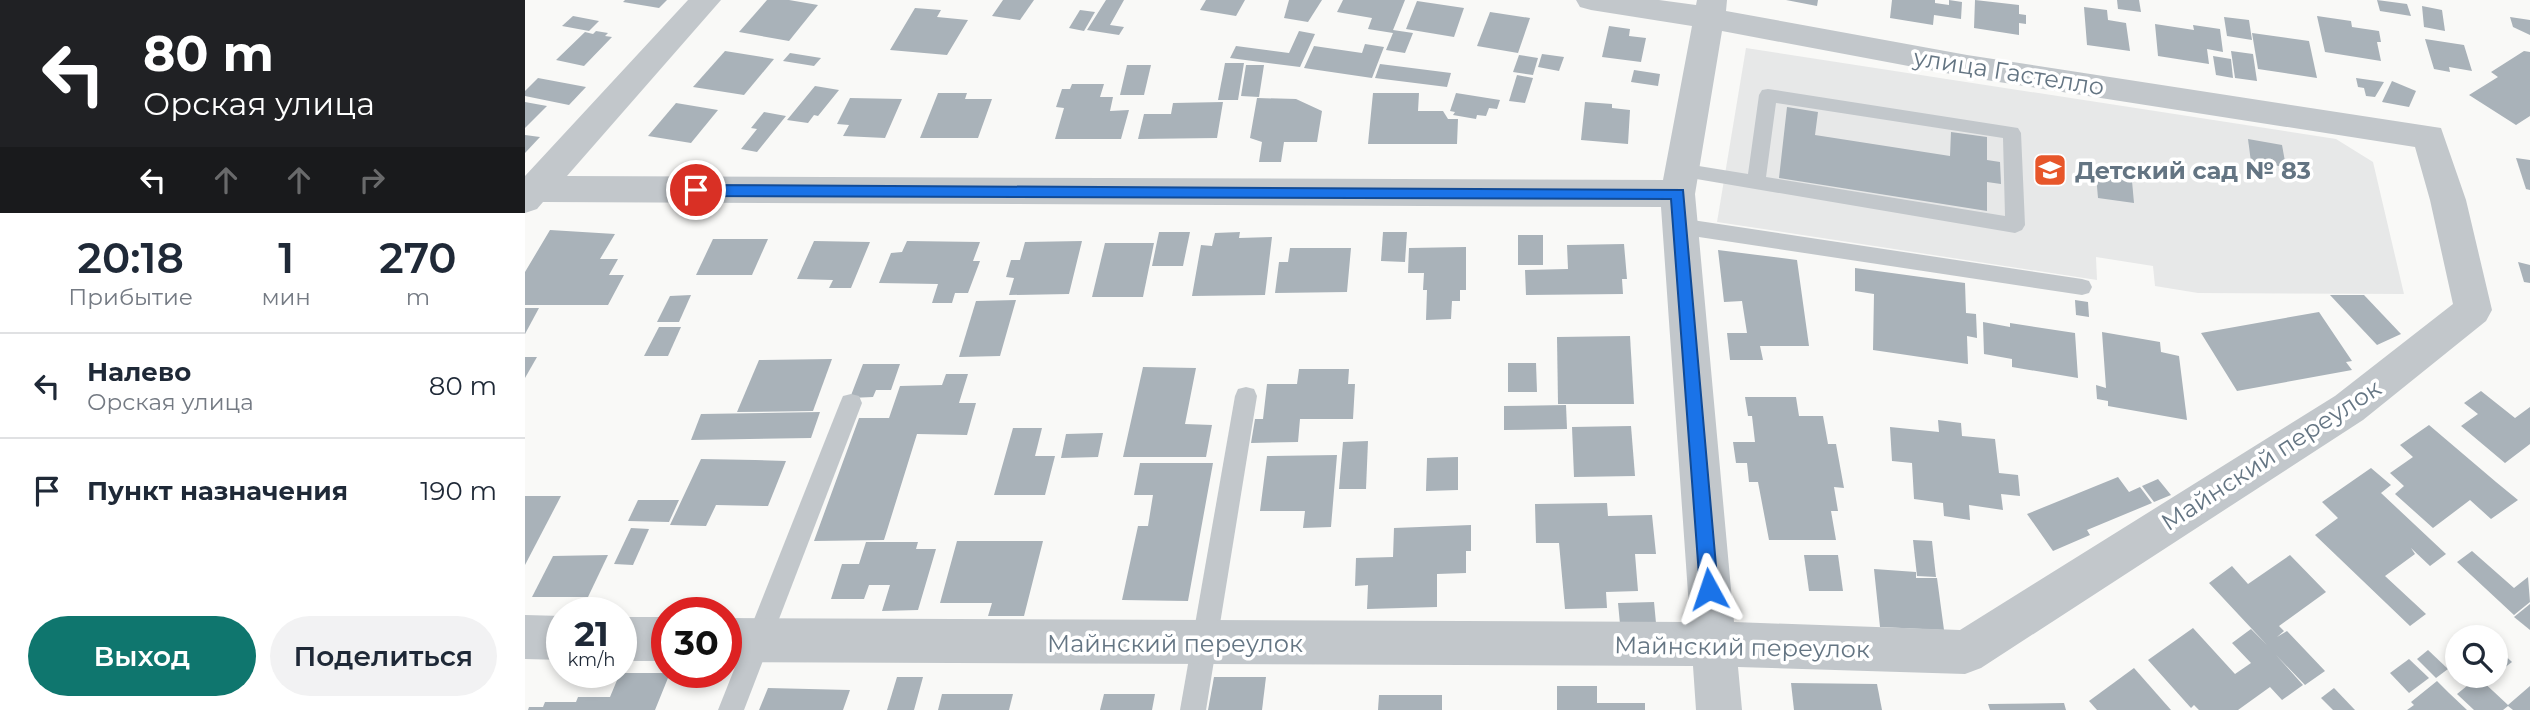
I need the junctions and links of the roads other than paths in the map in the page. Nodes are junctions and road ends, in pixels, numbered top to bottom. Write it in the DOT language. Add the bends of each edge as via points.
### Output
graph roads {
  1 [pos="706,0"];
  2 [pos="1591,0"];
  3 [pos="1710,9"];
  4 [pos="2429,137"];
  5 [pos="1756,183"];
  6 [pos="527,193"];
  7 [pos="1679,197"];
  8 [pos="2082,287"];
  9 [pos="1246,396"];
  10 [pos="851,403"];
  11 [pos="525,638"];
  12 [pos="546,638"];
  13 [pos="743,640"];
  14 [pos="1204,644"];
  15 [pos="1714,644"];
  16 [pos="731,710"];
  17 [pos="1193,710"];
  18 [pos="1720,710"];
  1 -- 6 [label="street"];
  2 -- 3 [label="street, улица Гастелло"];
  3 -- 4 [label="street, улица Гастелло" via="1967,66"];
  3 -- 7 [label="street"];
  4 -- 15 [label="street, Майнский переулок" via="2473,310 2349,408 1965,652"];
  5 -- 5 [label="lane" via="1947,214 2015,225 2012,133 1768,95"];
  5 -- 7 [label="lane"];
  6 -- 7 [label="street"];
  7 -- 8 [label="lane"];
  7 -- 15 [label="street"];
  9 -- 14 [label="lane"];
  10 -- 13 [label="lane"];
  11 -- 12 [label="street"];
  13 -- 14 [label="street, Майнский переулок"];
  13 -- 16 [label="lane"];
  14 -- 15 [label="street, Майнский переулок"];
  14 -- 17 [label="lane"];
  15 -- 18 [label="street"];
}
